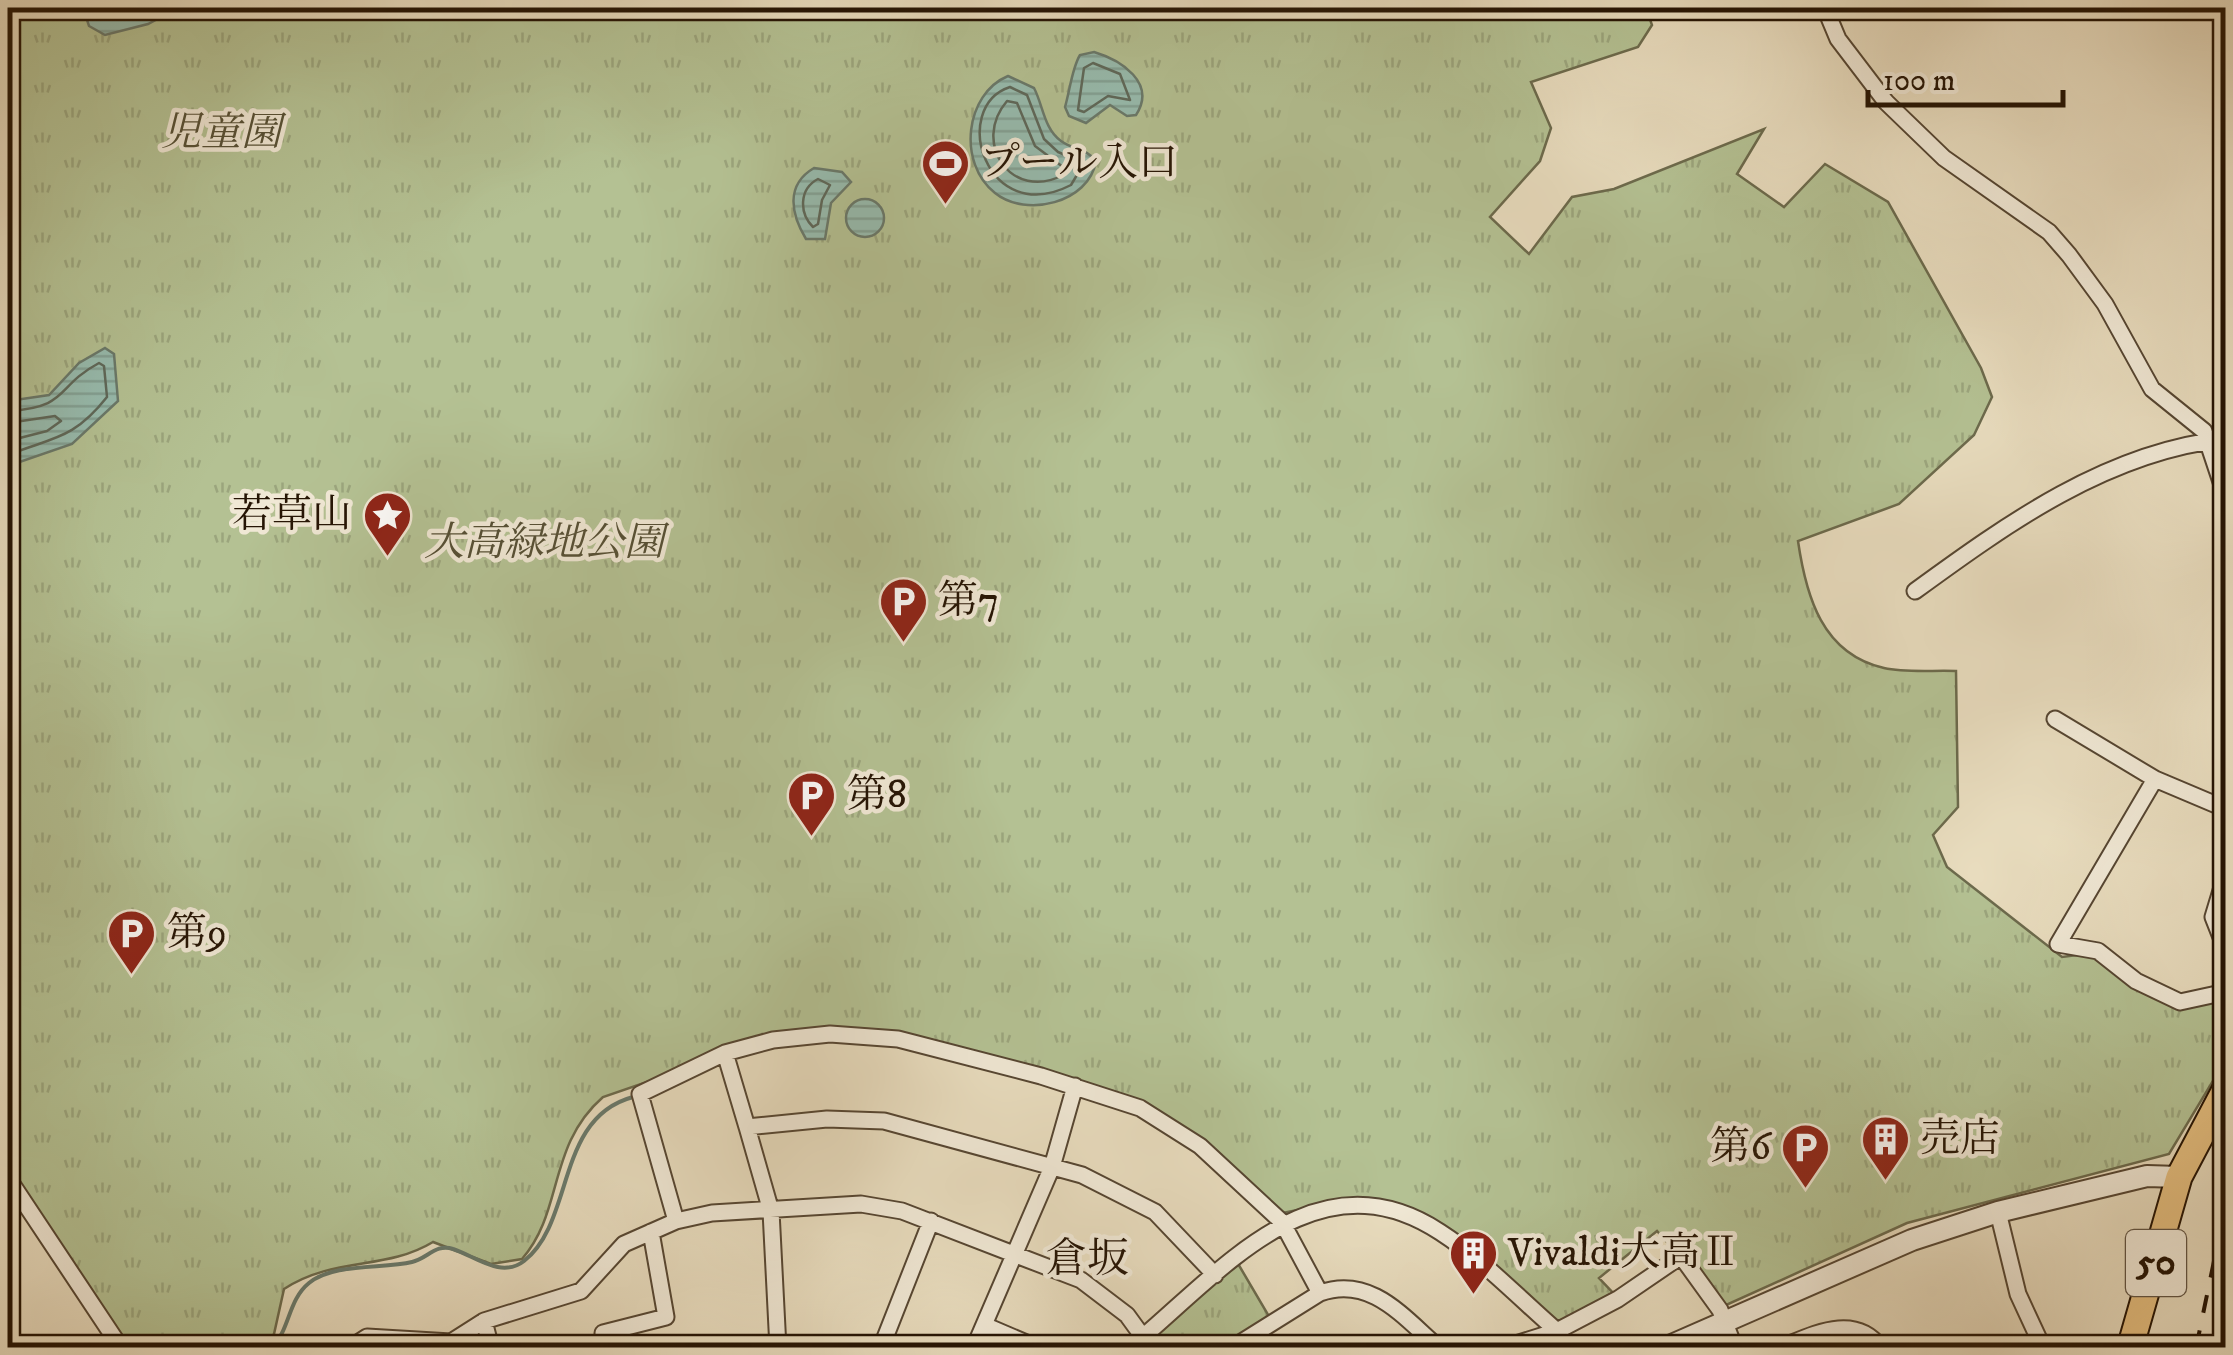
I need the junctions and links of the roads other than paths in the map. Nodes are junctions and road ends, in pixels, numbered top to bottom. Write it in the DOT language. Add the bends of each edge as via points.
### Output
graph roads {
  1 [pos="1825,8"];
  2 [pos="2218,440"];
  3 [pos="2226,498"];
  4 [pos="1914,591"];
  5 [pos="2055,719"];
  6 [pos="2156,779"];
  7 [pos="2226,810"];
  8 [pos="2226,874"];
  9 [pos="2226,950"];
  10 [pos="2226,992"];
  11 [pos="725,1054"];
  12 [pos="1075,1086"];
  13 [pos="2226,1088"];
  14 [pos="747,1127"];
  15 [pos="1052,1167"];
  16 [pos="2179,1177"];
  17 [pos="10,1188"];
  18 [pos="771,1211"];
  19 [pos="1998,1212"];
  20 [pos="676,1221"];
  21 [pos="931,1221"];
  22 [pos="1282,1222"];
  23 [pos="651,1232"];
  24 [pos="1015,1253"];
  25 [pos="1214,1276"];
  26 [pos="1320,1293"];
  27 [pos="1724,1320"];
  28 [pos="484,1321"];
  29 [pos="984,1325"];
  30 [pos="1557,1330"];
  31 [pos="1148,1342"];
  32 [pos="1255,1342"];
  33 [pos="121,1348"];
  34 [pos="350,1348"];
  35 [pos="491,1348"];
  36 [pos="605,1348"];
  37 [pos="778,1348"];
  38 [pos="881,1348"];
  39 [pos="974,1348"];
  40 [pos="1038,1348"];
  41 [pos="1232,1348"];
  42 [pos="1439,1348"];
  43 [pos="1503,1348"];
  44 [pos="1665,1348"];
  45 [pos="1742,1348"];
  46 [pos="1780,1348"];
  47 [pos="1881,1348"];
  48 [pos="2042,1348"];
  49 [pos="2130,1348"];
  1 -- 2 [label="street" via="1838,39 1886,102 1944,158 2049,232 2106,304 2152,388"];
  2 -- 3 [label="street"];
  2 -- 4 [label="street" via="2119,466 2017,517"];
  5 -- 6 [label="street"];
  6 -- 7 [label="street"];
  6 -- 10 [label="street" via="2058,944 2098,950 2136,981 2180,1002"];
  8 -- 9 [label="street" via="2212,917"];
  11 -- 12 [label="street" via="788,1038 876,1036"];
  11 -- 14 [label="street"];
  11 -- 20 [label="street" via="640,1094"];
  12 -- 15 [label="street"];
  12 -- 22 [label="street" via="1167,1122"];
  13 -- 16 [label="main road, 50"];
  14 -- 15 [label="street" via="884,1120"];
  14 -- 18 [label="street"];
  15 -- 24 [label="street"];
  15 -- 25 [label="street" via="1155,1212"];
  16 -- 19 [label="street" via="2147,1176"];
  16 -- 49 [label="main road, 50"];
  17 -- 33 [label="street"];
  18 -- 20 [label="street"];
  18 -- 21 [label="street" via="861,1204"];
  18 -- 37 [label="street"];
  19 -- 27 [label="street" via="1912,1240"];
  19 -- 48 [label="street" via="2018,1294"];
  20 -- 23 [label="street"];
  21 -- 24 [label="street"];
  21 -- 38 [label="street"];
  22 -- 25 [label="street"];
  22 -- 26 [label="street"];
  22 -- 30 [label="street" via="1341,1207 1411,1218 1442,1233"];
  23 -- 28 [label="street" via="624,1244 581,1291"];
  23 -- 36 [label="street" via="666,1317 603,1333"];
  24 -- 29 [label="street"];
  24 -- 31 [label="street" via="1092,1287"];
  25 -- 31 [label="street"];
  26 -- 32 [label="street"];
  26 -- 42 [label="street" via="1368,1291"];
  27 -- 30 [label="street" via="1681,1256"];
  27 -- 44 [label="street"];
  27 -- 45 [label="street"];
  28 -- 34 [label="street" via="450,1342 367,1337"];
  28 -- 35 [label="street"];
  29 -- 39 [label="street"];
  29 -- 40 [label="street"];
  30 -- 43 [label="street"];
  32 -- 41 [label="street"];
  46 -- 47 [label="street" via="1844,1327 1864,1332"];
}
